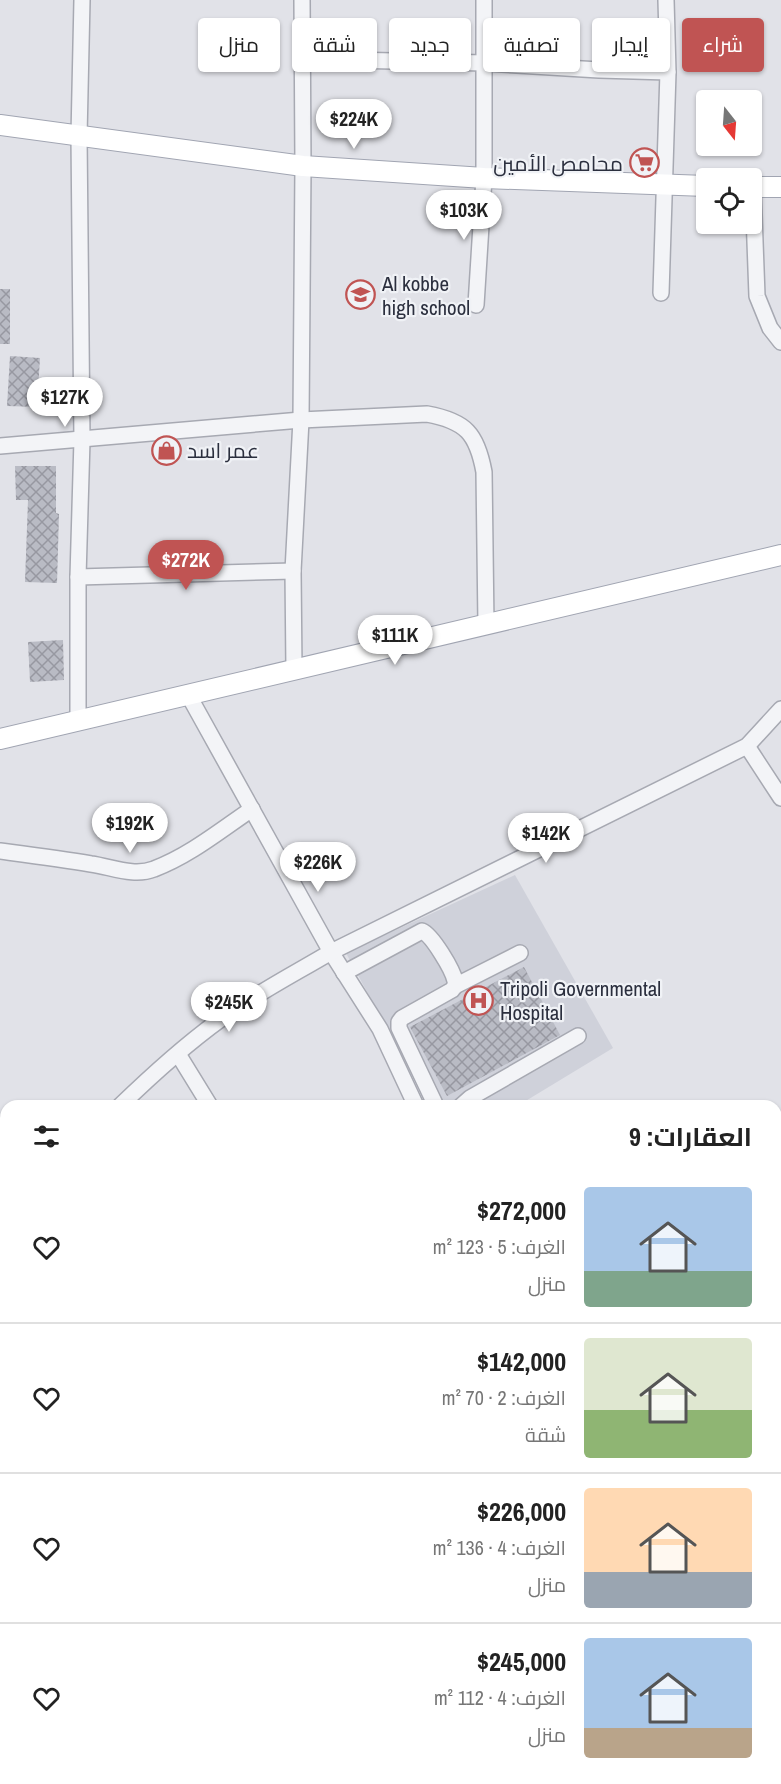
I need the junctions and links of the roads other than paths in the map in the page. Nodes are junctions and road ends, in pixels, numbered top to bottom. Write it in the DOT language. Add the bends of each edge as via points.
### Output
graph roads {
  1 [pos="82,0"];
  2 [pos="302,0"];
  3 [pos="484,0"];
  4 [pos="666,0"];
  5 [pos="302,18"];
  6 [pos="484,18"];
  7 [pos="666,18"];
  8 [pos="377,61"];
  9 [pos="483,63"];
  10 [pos="302,72"];
  11 [pos="485,72"];
  12 [pos="668,72"];
  13 [pos="0,124"];
  14 [pos="79,136"];
  15 [pos="303,166"];
  16 [pos="484,178"];
  17 [pos="665,185"];
  18 [pos="696,186"];
  19 [pos="762,187"];
  20 [pos="781,187"];
  21 [pos="754,234"];
  22 [pos="661,293"];
  23 [pos="476,305"];
  24 [pos="781,342"];
  25 [pos="301,420"];
  26 [pos="82,440"];
  27 [pos="0,446"];
  28 [pos="781,555"];
  29 [pos="293,571"];
  30 [pos="78,577"];
  31 [pos="486,626"];
  32 [pos="294,670"];
  33 [pos="189,696"];
  34 [pos="781,709"];
  35 [pos="78,721"];
  36 [pos="0,739"];
  37 [pos="747,746"];
  38 [pos="781,798"];
  39 [pos="252,809"];
  40 [pos="0,851"];
  41 [pos="331,952"];
  42 [pos="520,953"];
  43 [pos="344,973"];
  44 [pos="455,986"];
  45 [pos="578,1036"];
  46 [pos="178,1054"];
  47 [pos="126,1100"];
  48 [pos="206,1100"];
  49 [pos="413,1100"];
  50 [pos="433,1100"];
  51 [pos="468,1100"];
  1 -- 14 [label="street"];
  2 -- 5 [label="street"];
  3 -- 6 [label="street"];
  4 -- 7 [label="street"];
  8 -- 9 [label="street"];
  10 -- 15 [label="street"];
  11 -- 16 [label="street"];
  12 -- 17 [label="street"];
  13 -- 14 [label="main road"];
  14 -- 15 [label="main road"];
  14 -- 26 [label="street"];
  15 -- 16 [label="main road"];
  15 -- 25 [label="street"];
  16 -- 17 [label="main road"];
  16 -- 23 [label="street"];
  17 -- 18 [label="main road"];
  17 -- 22 [label="street"];
  19 -- 20 [label="main road"];
  21 -- 24 [label="street" via="757,296 770,328"];
  25 -- 26 [label="street"];
  25 -- 29 [label="street"];
  25 -- 31 [label="street" via="427,414 447,418 468,432 480,449 484,472"];
  26 -- 27 [label="street"];
  26 -- 30 [label="street"];
  28 -- 31 [label="main road"];
  29 -- 30 [label="street"];
  29 -- 32 [label="street"];
  30 -- 35 [label="street"];
  31 -- 32 [label="main road"];
  32 -- 33 [label="main road"];
  33 -- 35 [label="main road"];
  33 -- 39 [label="street"];
  34 -- 37 [label="street"];
  35 -- 36 [label="main road"];
  37 -- 38 [label="street"];
  37 -- 41 [label="street"];
  39 -- 40 [label="street" via="169,861 136,872"];
  39 -- 41 [label="street"];
  41 -- 43 [label="street"];
  41 -- 46 [label="street" via="221,1018"];
  42 -- 44 [label="street"];
  43 -- 44 [label="street" via="422,931 430,936"];
  43 -- 49 [label="street" via="380,1029"];
  44 -- 50 [label="street" via="399,1022"];
  45 -- 51 [label="street"];
  46 -- 47 [label="street"];
  46 -- 48 [label="street"];
}
